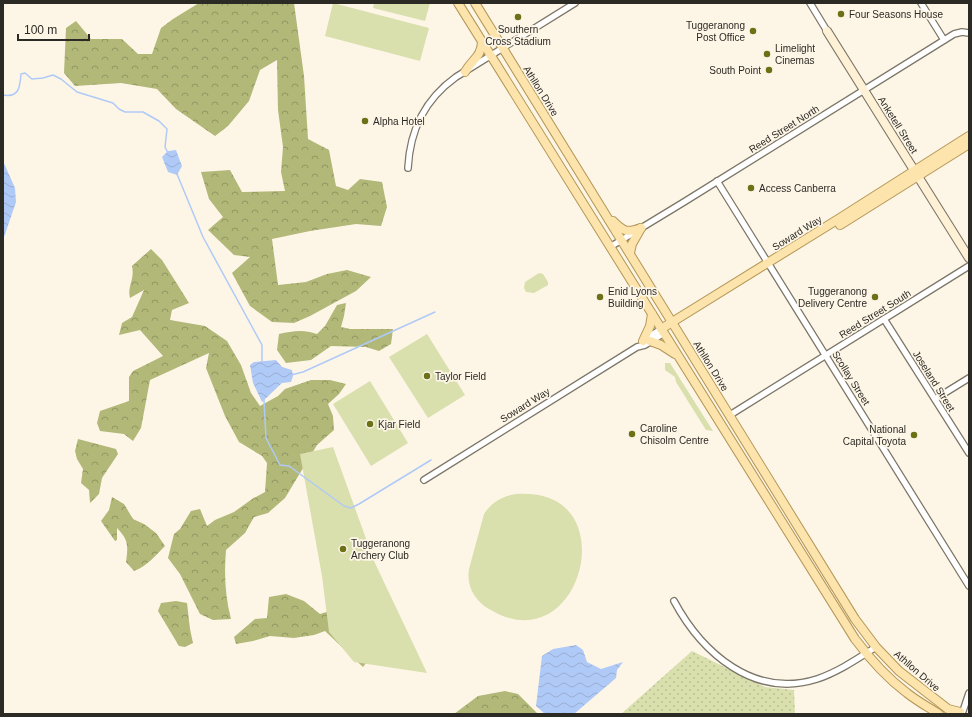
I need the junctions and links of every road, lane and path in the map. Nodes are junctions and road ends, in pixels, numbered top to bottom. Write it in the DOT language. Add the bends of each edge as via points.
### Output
graph roads {
  1 [pos="458,3"];
  2 [pos="475,3"];
  3 [pos="575,3"];
  4 [pos="810,3"];
  5 [pos="921,3"];
  6 [pos="827,30"];
  7 [pos="969,33"];
  8 [pos="944,40"];
  9 [pos="482,42"];
  10 [pos="503,48"];
  11 [pos="491,56"];
  12 [pos="465,72"];
  13 [pos="864,90"];
  14 [pos="969,136"];
  15 [pos="969,144"];
  16 [pos="408,168"];
  17 [pos="916,173"];
  18 [pos="717,181"];
  19 [pos="606,215"];
  20 [pos="641,228"];
  21 [pos="621,240"];
  22 [pos="610,247"];
  23 [pos="630,253"];
  24 [pos="969,258"];
  25 [pos="770,265"];
  26 [pos="969,266"];
  27 [pos="652,314"];
  28 [pos="884,319"];
  29 [pos="674,324"];
  30 [pos="662,331"];
  31 [pos="647,341"];
  32 [pos="826,356"];
  33 [pos="679,357"];
  34 [pos="969,378"];
  35 [pos="935,399"];
  36 [pos="709,406"];
  37 [pos="730,415"];
  38 [pos="736,450"];
  39 [pos="969,453"];
  40 [pos="424,480"];
  41 [pos="969,586"];
  42 [pos="674,601"];
  43 [pos="876,647"];
  44 [pos="866,654"];
  45 [pos="969,693"];
  46 [pos="962,712"];
  47 [pos="939,714"];
  1 -- 9 [label="main road, Athllon Drive"];
  2 -- 10 [label="main road, Athllon Drive"];
  3 -- 10 [label="street"];
  4 -- 6 [label="street, Anketell Street"];
  5 -- 8 [label="street"];
  6 -- 13 [label="street, Anketell Street"];
  7 -- 8 [label="street, Reed Street North" via="959,33"];
  8 -- 13 [label="street, Reed Street North"];
  9 -- 11 [label="main road, Athllon Drive"];
  9 -- 12 [label="main road" via="481,52"];
  10 -- 11 [label="street"];
  10 -- 19 [label="main road, Athllon Drive"];
  11 -- 12 [label="street"];
  11 -- 22 [label="main road, Athllon Drive"];
  12 -- 16 [label="street" via="440,90 420,118 412,138"];
  13 -- 17 [label="street, Anketell Street"];
  13 -- 18 [label="street, Reed Street North"];
  14 -- 17 [label="main road, Soward Way"];
  15 -- 17 [label="main road, Soward Way"];
  17 -- 24 [label="street, Anketell Street"];
  17 -- 25 [label="main road, Soward Way"];
  18 -- 20 [label="street, Reed Street North"];
  18 -- 25 [label="street, Scollay Street"];
  19 -- 20 [label="main road" via="624,230"];
  19 -- 21 [label="main road, Athllon Drive"];
  20 -- 21 [label="street, Reed Street North"];
  20 -- 23 [label="main road"];
  21 -- 22 [label="street, Reed Street North"];
  21 -- 23 [label="main road, Athllon Drive"];
  22 -- 27 [label="main road, Athllon Drive"];
  23 -- 29 [label="main road, Athllon Drive"];
  25 -- 29 [label="main road, Soward Way"];
  25 -- 32 [label="street, Scollay Street"];
  26 -- 28 [label="street, Reed Street South"];
  27 -- 30 [label="main road, Athllon Drive"];
  27 -- 31 [label="main road"];
  28 -- 32 [label="street, Reed Street South"];
  28 -- 35 [label="street, Joseland Street"];
  29 -- 30 [label="main road, Soward Way"];
  29 -- 37 [label="main road, Athllon Drive"];
  30 -- 31 [label="street, Soward Way"];
  30 -- 33 [label="main road, Athllon Drive"];
  31 -- 33 [label="main road" via="661,345"];
  31 -- 40 [label="street, Soward Way"];
  32 -- 37 [label="street, Reed Street South"];
  32 -- 41 [label="street, Scollay Street"];
  33 -- 36 [label="main road, Athllon Drive"];
  34 -- 35 [label="street"];
  35 -- 39 [label="street, Joseland Street"];
  36 -- 37 [label="main road" via="718,416 724,418"];
  36 -- 38 [label="main road, Athllon Drive"];
  37 -- 38 [label="main road" via="726,420 726,426"];
  37 -- 43 [label="main road, Athllon Drive" via="855,618"];
  38 -- 44 [label="main road, Athllon Drive"];
  42 -- 44 [label="street" via="688,626 715,655 755,678 784,683 812,680 836,671"];
  43 -- 44 [label="street"];
  43 -- 46 [label="main road, Athllon Drive" via="916,685 948,709"];
  44 -- 47 [label="main road, Athllon Drive" via="902,689"];
  45 -- 46 [label="street"];
}
